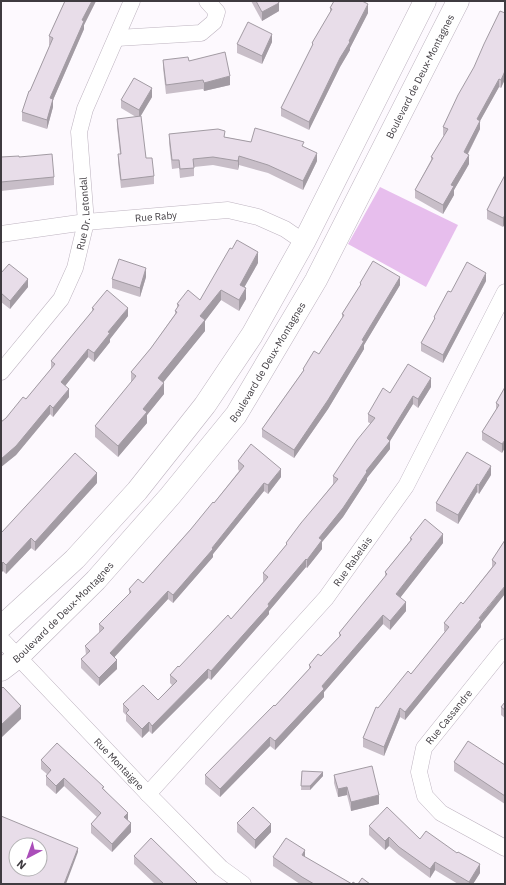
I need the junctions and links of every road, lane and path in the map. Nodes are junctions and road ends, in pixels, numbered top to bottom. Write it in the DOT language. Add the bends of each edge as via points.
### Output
graph roads {
  1 [pos="132,1"];
  2 [pos="207,1"];
  3 [pos="425,1"];
  4 [pos="458,1"];
  5 [pos="117,38"];
  6 [pos="86,222"];
  7 [pos="1,234"];
  8 [pos="304,242"];
  9 [pos="505,292"];
  10 [pos="1,372"];
  11 [pos="1,627"];
  12 [pos="1,639"];
  13 [pos="505,647"];
  14 [pos="18,658"];
  15 [pos="1,670"];
  16 [pos="148,794"];
  17 [pos="505,848"];
  18 [pos="243,884"];
  1 -- 5 [label="street, Rue Dr. Letondal"];
  2 -- 5 [label="street" via="217,12 214,22 202,33"];
  3 -- 8 [label="street"];
  4 -- 14 [label="street, Boulevard de Deux-Montagnes" via="316,280 236,415 170,496 96,580"];
  5 -- 6 [label="street, Rue Dr. Letondal" via="85,109 79,132"];
  6 -- 7 [label="street, Rue Raby"];
  6 -- 8 [label="street, Rue Raby" via="228,210 258,217 285,229"];
  6 -- 10 [label="street, Rue Dr. Letondal" via="75,268 61,299"];
  8 -- 11 [label="street" via="252,334 205,405 171,450 75,559"];
  9 -- 16 [label="street, Rue Rabelais" via="406,486 326,598"];
  12 -- 14 [label="street, Rue Montaigne"];
  13 -- 17 [label="street, Rue Cassandre" via="424,748 419,772 426,796 441,813"];
  14 -- 15 [label="street, Boulevard de Deux-Montagnes"];
  14 -- 16 [label="street, Rue Montaigne"];
  16 -- 18 [label="street, Rue Montaigne" via="221,868"];
}
